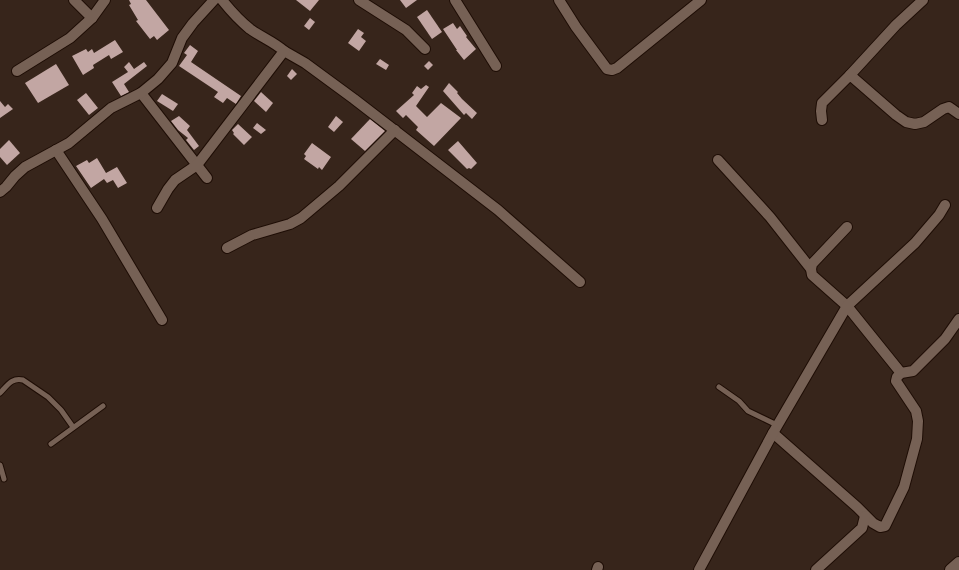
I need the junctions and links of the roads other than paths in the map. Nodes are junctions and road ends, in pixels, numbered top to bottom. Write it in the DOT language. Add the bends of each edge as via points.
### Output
graph roads {
  1 [pos="74,0"];
  2 [pos="105,0"];
  3 [pos="214,0"];
  4 [pos="222,0"];
  5 [pos="359,0"];
  6 [pos="455,0"];
  7 [pos="559,0"];
  8 [pos="701,0"];
  9 [pos="923,0"];
  10 [pos="92,18"];
  11 [pos="425,49"];
  12 [pos="284,51"];
  13 [pos="496,66"];
  14 [pos="17,71"];
  15 [pos="850,75"];
  16 [pos="141,94"];
  17 [pos="959,114"];
  18 [pos="822,120"];
  19 [pos="395,130"];
  20 [pos="56,150"];
  21 [pos="718,160"];
  22 [pos="197,165"];
  23 [pos="207,178"];
  24 [pos="0,192"];
  25 [pos="945,205"];
  26 [pos="157,208"];
  27 [pos="847,227"];
  28 [pos="227,248"];
  29 [pos="811,269"];
  30 [pos="580,282"];
  31 [pos="847,306"];
  32 [pos="959,319"];
  33 [pos="162,320"];
  34 [pos="901,373"];
  35 [pos="719,387"];
  36 [pos="0,392"];
  37 [pos="103,406"];
  38 [pos="73,426"];
  39 [pos="775,429"];
  40 [pos="51,444"];
  41 [pos="0,465"];
  42 [pos="4,479"];
  43 [pos="865,516"];
  44 [pos="959,563"];
  45 [pos="700,570"];
  46 [pos="816,570"];
  47 [pos="951,570"];
  1 -- 10 [label="street"];
  2 -- 10 [label="street"];
  3 -- 16 [label="street" via="182,38 172,63"];
  4 -- 12 [label="street" via="250,28"];
  5 -- 11 [label="street" via="406,30"];
  6 -- 13 [label="street"];
  7 -- 8 [label="street" via="607,69 612,70"];
  9 -- 15 [label="street"];
  10 -- 14 [label="street" via="70,38"];
  12 -- 19 [label="street" via="305,63"];
  12 -- 22 [label="street"];
  15 -- 17 [label="street" via="906,122 924,122 949,107"];
  15 -- 18 [label="street" via="822,103"];
  16 -- 20 [label="street" via="111,108 69,143"];
  16 -- 22 [label="street"];
  19 -- 28 [label="street" via="339,186 301,218 290,224 252,235"];
  19 -- 30 [label="street" via="498,210"];
  20 -- 24 [label="street" via="25,167"];
  20 -- 33 [label="street" via="102,219"];
  21 -- 29 [label="street" via="770,217"];
  22 -- 23 [label="street"];
  22 -- 26 [label="street" via="175,180"];
  25 -- 31 [label="street" via="915,243"];
  27 -- 29 [label="street" via="812,264"];
  29 -- 31 [label="street" via="812,275"];
  31 -- 34 [label="street"];
  31 -- 39 [label="street"];
  32 -- 34 [label="street" via="945,340 913,371"];
  34 -- 43 [label="street" via="896,381 916,411 917,439 904,487 885,526 880,527"];
  35 -- 39 [label="lane"];
  36 -- 38 [label="lane" via="12,380 23,380 48,397"];
  37 -- 38 [label="lane"];
  38 -- 40 [label="lane"];
  39 -- 43 [label="street"];
  39 -- 45 [label="street"];
  41 -- 42 [label="lane"];
  43 -- 46 [label="street" via="862,528"];
  44 -- 47 [label="street"];
}
